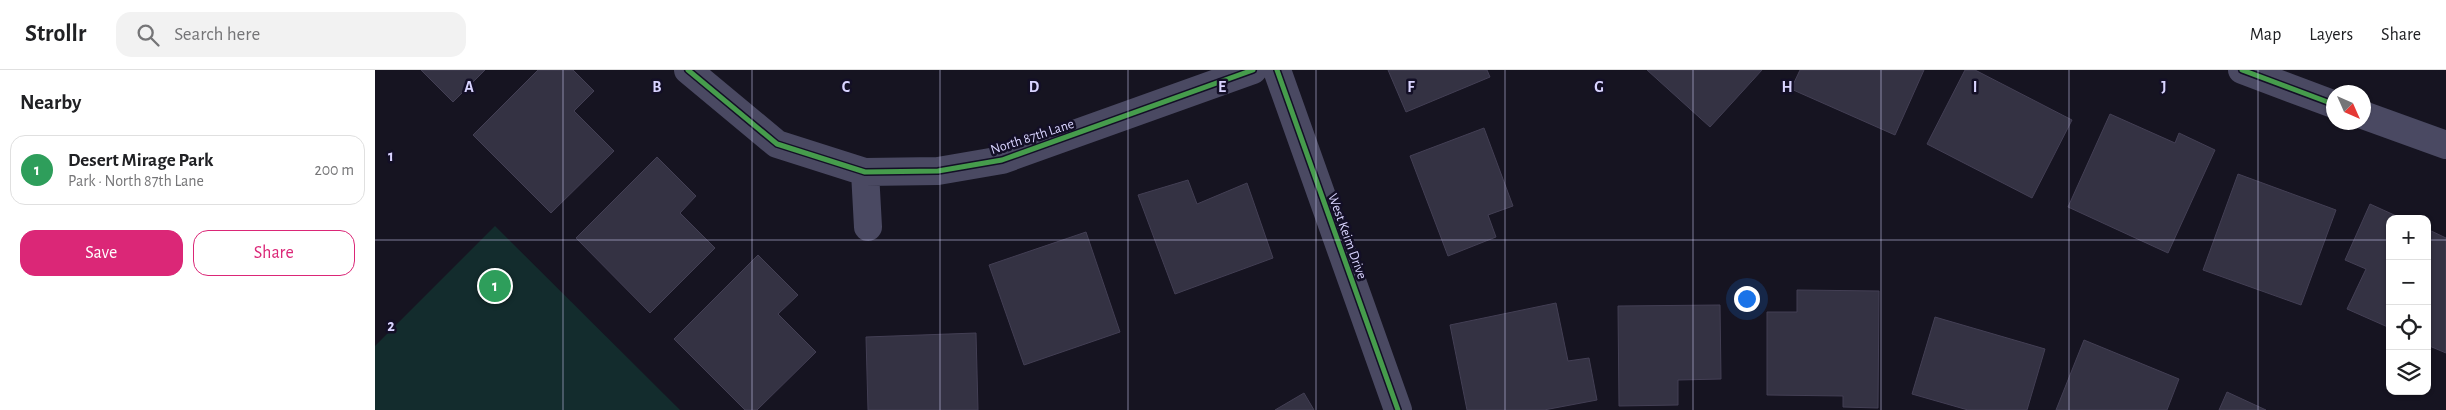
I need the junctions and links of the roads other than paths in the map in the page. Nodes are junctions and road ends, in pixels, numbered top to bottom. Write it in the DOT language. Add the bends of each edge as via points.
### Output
graph roads {
  1 [pos="688,70"];
  2 [pos="1253,70"];
  3 [pos="1277,70"];
  4 [pos="2242,70"];
  5 [pos="2326,101"];
  6 [pos="2371,118"];
  7 [pos="2446,145"];
  8 [pos="865,172"];
  9 [pos="868,227"];
  10 [pos="1397,410"];
  1 -- 8 [label="street, North 87th Lane" via="777,144"];
  2 -- 8 [label="street, North 87th Lane" via="1002,160 938,171"];
  3 -- 10 [label="street, West Keim Drive"];
  4 -- 5 [label="street"];
  6 -- 7 [label="street"];
  8 -- 9 [label="street"];
}
